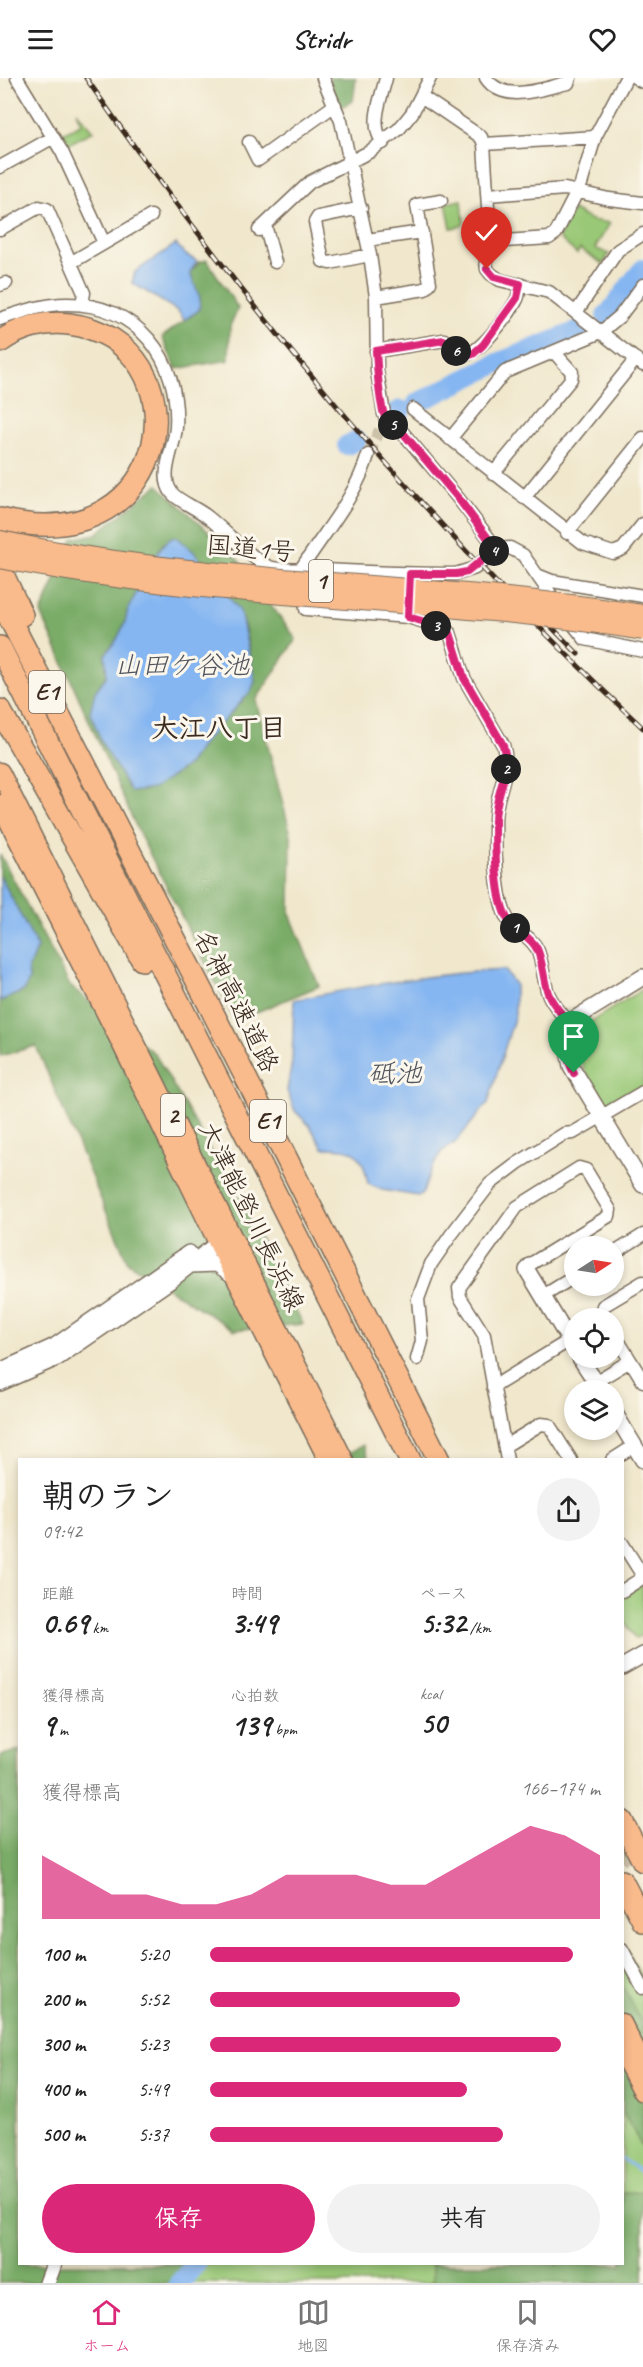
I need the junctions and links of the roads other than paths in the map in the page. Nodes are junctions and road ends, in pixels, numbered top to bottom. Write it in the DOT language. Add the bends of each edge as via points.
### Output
graph roads {
  1 [pos="17,78"];
  2 [pos="323,78"];
  3 [pos="386,78"];
  4 [pos="430,78"];
  5 [pos="486,78"];
  6 [pos="570,78"];
  7 [pos="626,78"];
  8 [pos="636,78"];
  9 [pos="643,81"];
  10 [pos="421,96"];
  11 [pos="335,105"];
  12 [pos="595,137"];
  13 [pos="52,138"];
  14 [pos="249,142"];
  15 [pos="383,143"];
  16 [pos="484,144"];
  17 [pos="351,161"];
  18 [pos="0,167"];
  19 [pos="577,192"];
  20 [pos="487,195"];
  21 [pos="441,201"];
  22 [pos="643,203"];
  23 [pos="361,208"];
  24 [pos="151,216"];
  25 [pos="0,228"];
  26 [pos="422,232"];
  27 [pos="643,234"];
  28 [pos="367,240"];
  29 [pos="488,242"];
  30 [pos="104,243"];
  31 [pos="370,255"];
  32 [pos="72,262"];
  33 [pos="275,262"];
  34 [pos="520,284"];
  35 [pos="643,285"];
  36 [pos="376,297"];
  37 [pos="638,302"];
  38 [pos="82,304"];
  39 [pos="577,311"];
  40 [pos="0,319"];
  41 [pos="601,332"];
  42 [pos="0,342"];
  43 [pos="376,351"];
  44 [pos="554,352"];
  45 [pos="639,362"];
  46 [pos="413,410"];
  47 [pos="643,438"];
  48 [pos="450,439"];
  49 [pos="368,455"];
  50 [pos="493,474"];
  51 [pos="524,498"];
  52 [pos="2,520"];
  53 [pos="643,524"];
  54 [pos="567,533"];
  55 [pos="639,538"];
  56 [pos="0,541"];
  57 [pos="496,549"];
  58 [pos="0,558"];
  59 [pos="0,568"];
  60 [pos="302,569"];
  61 [pos="410,574"];
  62 [pos="537,575"];
  63 [pos="390,586"];
  64 [pos="643,596"];
  65 [pos="0,600"];
  66 [pos="643,602"];
  67 [pos="413,610"];
  68 [pos="643,615"];
  69 [pos="643,630"];
  70 [pos="643,643"];
  71 [pos="0,647"];
  72 [pos="643,651"];
  73 [pos="0,710"];
  74 [pos="0,772"];
  75 [pos="95,783"];
  76 [pos="0,804"];
  77 [pos="643,977"];
  78 [pos="569,1023"];
  79 [pos="643,1092"];
  80 [pos="602,1117"];
  81 [pos="643,1185"];
  82 [pos="290,1218"];
  83 [pos="643,1235"];
  84 [pos="222,1237"];
  85 [pos="624,1247"];
  86 [pos="189,1266"];
  87 [pos="527,1270"];
  88 [pos="236,1278"];
  89 [pos="643,1282"];
  90 [pos="564,1283"];
  91 [pos="543,1296"];
  92 [pos="602,1308"];
  93 [pos="564,1331"];
  94 [pos="564,1348"];
  95 [pos="624,1351"];
  96 [pos="417,1359"];
  97 [pos="630,1361"];
  98 [pos="0,1371"];
  99 [pos="606,1380"];
  100 [pos="643,1381"];
  101 [pos="0,1383"];
  102 [pos="494,1387"];
  103 [pos="624,1429"];
  104 [pos="505,1446"];
  105 [pos="634,1446"];
  106 [pos="327,1458"];
  107 [pos="343,1458"];
  108 [pos="409,1458"];
  109 [pos="438,1458"];
  110 [pos="507,1458"];
  111 [pos="570,1458"];
  112 [pos="615,1458"];
  113 [pos="643,1460"];
  114 [pos="624,1546"];
  115 [pos="624,1590"];
  116 [pos="643,1655"];
  117 [pos="624,1666"];
  118 [pos="624,1825"];
  119 [pos="643,1862"];
  120 [pos="624,1885"];
  121 [pos="643,1921"];
  122 [pos="624,1953"];
  123 [pos="643,1988"];
  124 [pos="624,2027"];
  125 [pos="624,2057"];
  126 [pos="643,2066"];
  127 [pos="643,2092"];
  128 [pos="54,2265"];
  129 [pos="47,2283"];
  1 -- 13 [label="street"];
  2 -- 11 [label="street"];
  3 -- 15 [label="street" via="375,125"];
  4 -- 10 [label="street"];
  5 -- 6 [label="street" via="513,94 568,83"];
  7 -- 12 [label="street"];
  8 -- 9 [label="street"];
  10 -- 15 [label="street" via="399,129"];
  10 -- 16 [label="street" via="481,137"];
  11 -- 14 [label="street" via="258,160"];
  11 -- 17 [label="street"];
  12 -- 16 [label="street"];
  12 -- 19 [label="street"];
  13 -- 18 [label="street"];
  13 -- 30 [label="street" via="63,152"];
  15 -- 17 [label="street"];
  16 -- 20 [label="street"];
  17 -- 23 [label="street"];
  17 -- 33 [label="street" via="310,182 262,227"];
  19 -- 20 [label="street" via="565,189"];
  19 -- 22 [label="street"];
  19 -- 29 [label="street" via="549,238"];
  20 -- 29 [label="street"];
  21 -- 26 [label="street" via="417,205"];
  23 -- 28 [label="street"];
  23 -- 31 [label="street" via="318,217 315,222 323,261"];
  24 -- 30 [label="street"];
  25 -- 32 [label="street" via="39,207 47,209"];
  26 -- 28 [label="street"];
  26 -- 36 [label="street" via="430,283 425,290"];
  27 -- 39 [label="street" via="618,250"];
  28 -- 31 [label="street"];
  29 -- 34 [label="street" via="486,261 490,274"];
  30 -- 32 [label="street"];
  31 -- 36 [label="street"];
  32 -- 38 [label="street" via="84,293"];
  34 -- 39 [label="street" via="549,292"];
  34 -- 43 [label="street" via="517,298 473,354 463,356 444,340"];
  35 -- 37 [label="street"];
  36 -- 43 [label="street"];
  37 -- 41 [label="street"];
  38 -- 40 [label="street" via="37,308"];
  38 -- 60 [label="street" via="115,314 137,327 164,361 176,404 176,428 166,477 172,493 208,516 270,567"];
  39 -- 41 [label="street"];
  41 -- 44 [label="street"];
  41 -- 45 [label="street"];
  42 -- 52 [label="highway" via="20,330 52,324 84,327 103,335 130,356 143,374 156,421 154,443 144,471 130,491 110,507 65,523"];
  43 -- 57 [label="street" via="384,426 398,427"];
  44 -- 48 [label="street" via="505,372"];
  44 -- 50 [label="street" via="572,372 571,379"];
  45 -- 51 [label="street"];
  46 -- 48 [label="street"];
  47 -- 54 [label="street"];
  48 -- 50 [label="street"];
  49 -- 60 [label="street" via="354,492"];
  50 -- 51 [label="street"];
  51 -- 54 [label="street"];
  53 -- 55 [label="street"];
  54 -- 55 [label="street" via="613,553"];
  56 -- 63 [label="highway, 国道1号 / 1, bridge" via="133,564"];
  57 -- 61 [label="street" via="467,572"];
  57 -- 62 [label="street" via="517,550"];
  58 -- 67 [label="highway, 国道1号 / 1, bridge" via="172,584"];
  59 -- 75 [label="highway"];
  60 -- 61 [label="street"];
  60 -- 67 [label="street" via="306,609"];
  61 -- 67 [label="street"];
  62 -- 64 [label="street"];
  62 -- 72 [label="street" via="585,639"];
  63 -- 66 [label="highway, bridge" via="488,583 578,591"];
  63 -- 68 [label="highway, 国道1号 / 1, bridge" via="490,594"];
  65 -- 75 [label="highway, 名神高速道路 / E1"];
  67 -- 69 [label="highway, 国道1号 / 1, bridge" via="541,615"];
  67 -- 70 [label="highway, bridge"];
  67 -- 78 [label="street" via="450,633 464,678 503,745 506,771 495,805 502,905 513,927 537,948 550,998"];
  71 -- 82 [label="highway, 名神高速道路 / E1"];
  73 -- 82 [label="highway"];
  74 -- 84 [label="main road, 大津能登川長浜線 / 2"];
  75 -- 109 [label="highway, 名神高速道路 / E1"];
  76 -- 84 [label="main road, 大津能登川長浜線 / 2"];
  77 -- 78 [label="street"];
  78 -- 80 [label="street" via="565,1033 571,1066"];
  79 -- 80 [label="street"];
  80 -- 81 [label="street"];
  80 -- 96 [label="street" via="518,1162 477,1201 431,1264 424,1280 418,1299 422,1341"];
  82 -- 108 [label="highway, 名神高速道路 / E1"];
  83 -- 85 [label="street"];
  84 -- 86 [label="street"];
  84 -- 88 [label="main road, 大津能登川長浜線 / 2"];
  84 -- 98 [label="street" via="62,1341"];
  84 -- 107 [label="main road, 大津能登川長浜線 / 2"];
  86 -- 88 [label="street" via="217,1264"];
  86 -- 101 [label="street" via="57,1358"];
  87 -- 91 [label="street"];
  87 -- 102 [label="street" via="529,1265 609,1216 610,1210 586,1170 579,1168 521,1203 459,1288 460,1297 484,1335"];
  88 -- 106 [label="main road, 大津能登川長浜線 / 2"];
  89 -- 92 [label="street"];
  90 -- 91 [label="street"];
  91 -- 93 [label="street"];
  94 -- 102 [label="street"];
  95 -- 97 [label="street"];
  97 -- 99 [label="street"];
  97 -- 100 [label="street"];
  102 -- 104 [label="street"];
  103 -- 105 [label="street"];
  104 -- 110 [label="street"];
  104 -- 111 [label="street" via="541,1424 549,1425"];
  105 -- 112 [label="street"];
  105 -- 113 [label="street"];
  114 -- 115 [label="street" via="641,1573 639,1580"];
  116 -- 117 [label="street"];
  118 -- 119 [label="highway"];
  120 -- 121 [label="highway"];
  122 -- 123 [label="street"];
  124 -- 126 [label="main road"];
  125 -- 127 [label="main road"];
  128 -- 129 [label="street"];
}
